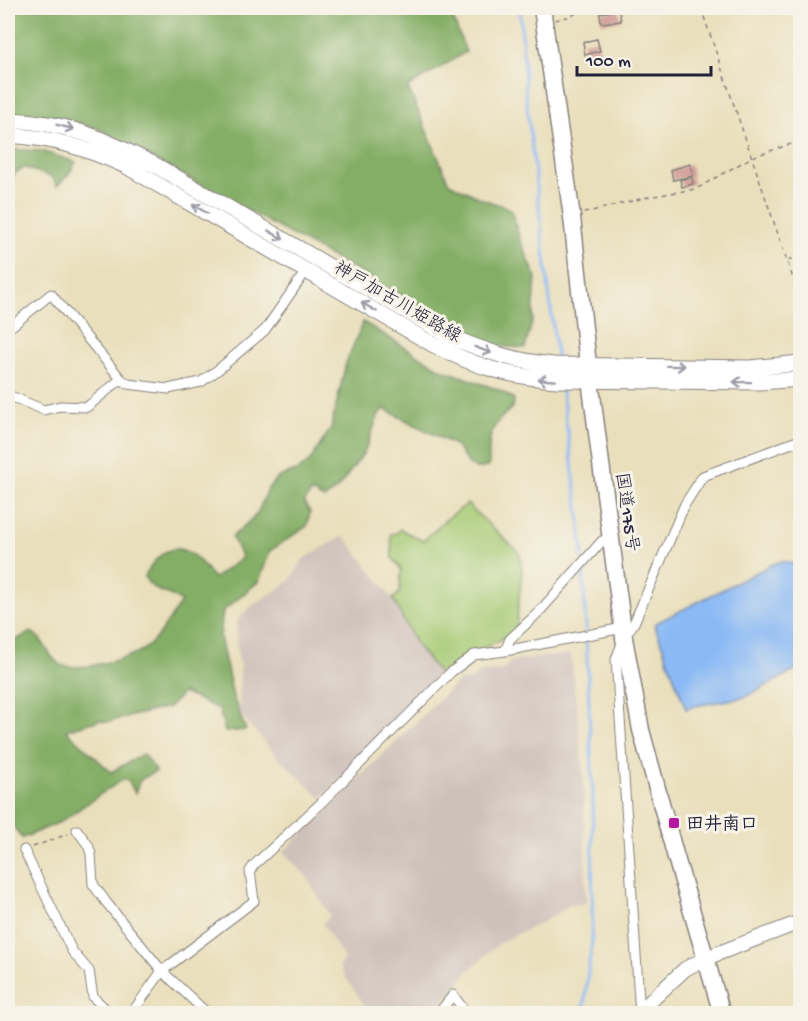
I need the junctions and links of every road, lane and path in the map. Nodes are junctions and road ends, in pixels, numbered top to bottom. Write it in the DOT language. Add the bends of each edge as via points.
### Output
graph roads {
  1 [pos="585,8"];
  2 [pos="701,8"];
  3 [pos="543,15"];
  4 [pos="8,120"];
  5 [pos="8,135"];
  6 [pos="801,141"];
  7 [pos="752,157"];
  8 [pos="572,217"];
  9 [pos="801,256"];
  10 [pos="788,260"];
  11 [pos="306,271"];
  12 [pos="801,299"];
  13 [pos="8,329"];
  14 [pos="801,363"];
  15 [pos="590,372"];
  16 [pos="121,379"];
  17 [pos="801,379"];
  18 [pos="8,395"];
  19 [pos="801,440"];
  20 [pos="612,536"];
  21 [pos="624,633"];
  22 [pos="505,651"];
  23 [pos="77,830"];
  24 [pos="24,850"];
  25 [pos="801,922"];
  26 [pos="706,958"];
  27 [pos="162,971"];
  28 [pos="639,1012"];
  29 [pos="111,1014"];
  30 [pos="132,1014"];
  31 [pos="208,1014"];
  32 [pos="438,1014"];
  33 [pos="467,1014"];
  34 [pos="722,1014"];
  1 -- 3 [label="path" via="572,16"];
  2 -- 7 [label="path"];
  3 -- 8 [label="highway, 国道175号"];
  4 -- 15 [label="main road, 神戸加古川姫路線, one-way" via="60,125 114,144 465,343 498,356"];
  11 -- 5 [label="main road, 神戸加古川姫路線, one-way" via="102,155 59,141"];
  6 -- 7 [label="path"];
  7 -- 8 [label="path" via="696,189"];
  7 -- 10 [label="path"];
  8 -- 15 [label="highway, 国道175号"];
  9 -- 10 [label="path"];
  10 -- 12 [label="path"];
  15 -- 11 [label="main road, 神戸加古川姫路線, one-way" via="557,380 524,378 475,365"];
  11 -- 16 [label="street" via="265,330 201,382 168,389 128,384"];
  13 -- 16 [label="street" via="51,294"];
  15 -- 14 [label="main road, 神戸加古川姫路線, one-way"];
  17 -- 15 [label="main road, 神戸加古川姫路線, one-way" via="760,382"];
  15 -- 20 [label="highway, 国道175号"];
  16 -- 18 [label="street" via="87,407 44,410"];
  19 -- 21 [label="street" via="703,476 685,504 634,623"];
  20 -- 21 [label="highway, 国道175号"];
  20 -- 22 [label="street" via="602,541 510,639"];
  21 -- 22 [label="street"];
  21 -- 26 [label="highway, 国道175号" via="641,730"];
  21 -- 28 [label="street" via="616,659 617,685"];
  22 -- 27 [label="street" via="474,655 451,672 254,865 250,871 254,901"];
  23 -- 24 [label="path"];
  23 -- 27 [label="street" via="91,854 93,884"];
  24 -- 29 [label="street" via="72,951 89,971 93,997"];
  25 -- 26 [label="street"];
  26 -- 28 [label="street" via="685,969"];
  26 -- 34 [label="highway, 国道175号"];
  27 -- 30 [label="street"];
  27 -- 31 [label="street"];
  32 -- 33 [label="street" via="453,995"];
}
